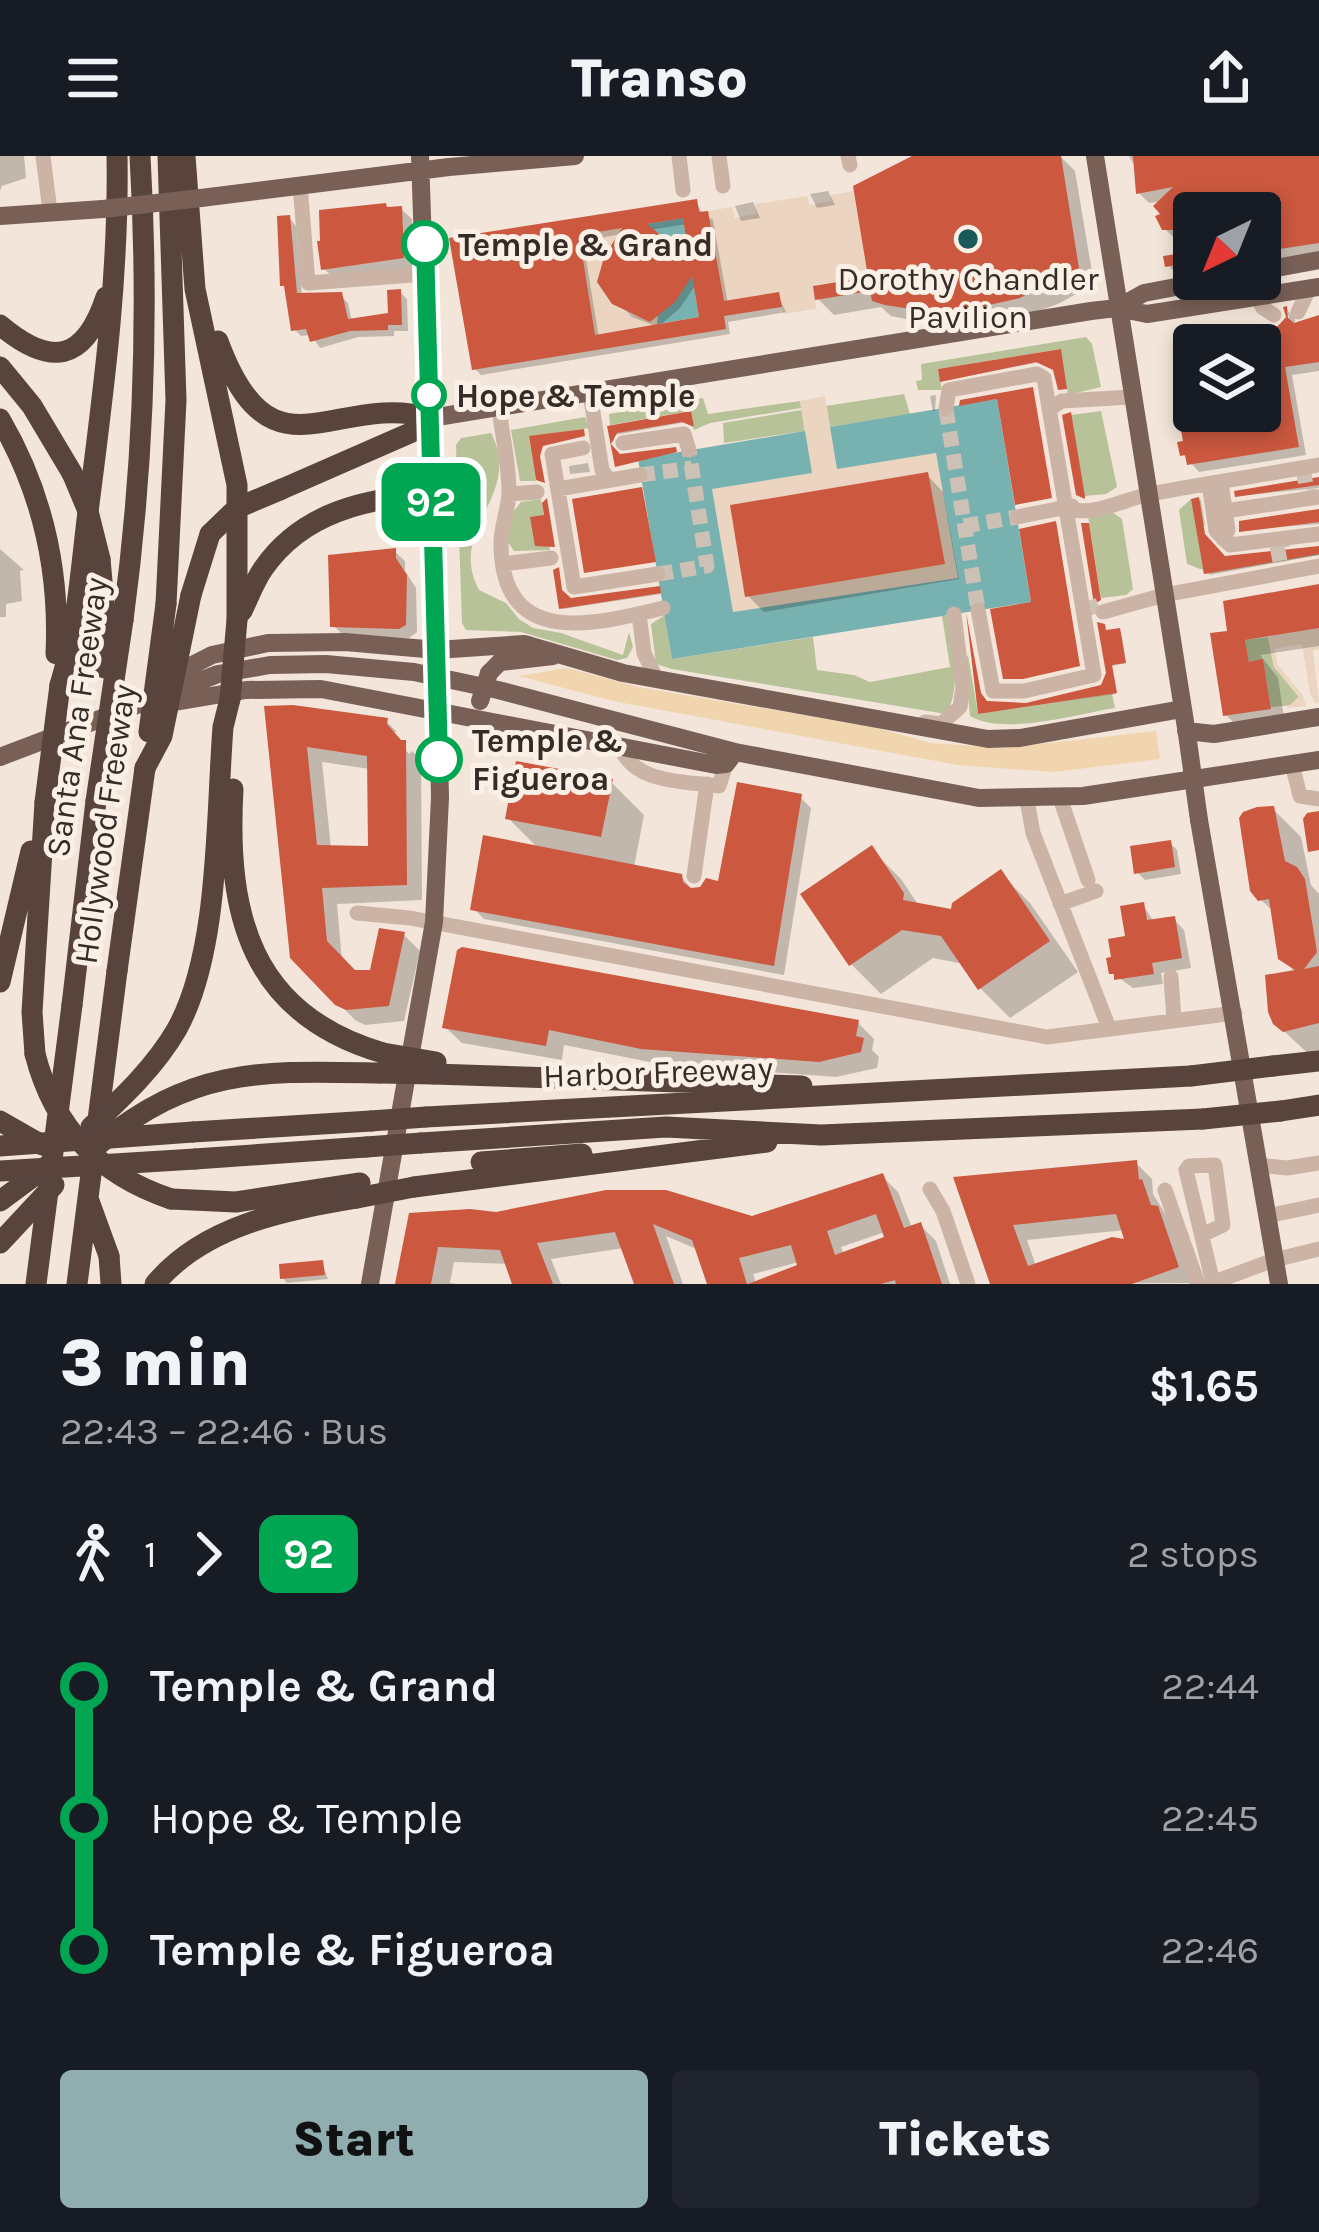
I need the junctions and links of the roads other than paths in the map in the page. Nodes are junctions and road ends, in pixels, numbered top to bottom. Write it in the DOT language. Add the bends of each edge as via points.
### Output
graph roads {
  1 [pos="44,156"];
  2 [pos="117,156"];
  3 [pos="140,156"];
  4 [pos="168,156"];
  5 [pos="185,156"];
  6 [pos="575,156"];
  7 [pos="679,156"];
  8 [pos="719,156"];
  9 [pos="1095,156"];
  10 [pos="421,163"];
  11 [pos="301,185"];
  12 [pos="723,186"];
  13 [pos="683,190"];
  14 [pos="50,212"];
  15 [pos="0,216"];
  16 [pos="111,217"];
  17 [pos="191,255"];
  18 [pos="1319,260"];
  19 [pos="1281,267"];
  20 [pos="426,274"];
  21 [pos="1173,288"];
  22 [pos="1314,288"];
  23 [pos="1281,293"];
  24 [pos="1232,300"];
  25 [pos="1258,300"];
  26 [pos="1118,308"];
  27 [pos="1298,312"];
  28 [pos="1274,315"];
  29 [pos="0,325"];
  30 [pos="0,368"];
  31 [pos="596,392"];
  32 [pos="1131,397"];
  33 [pos="499,408"];
  34 [pos="1051,408"];
  35 [pos="946,409"];
  36 [pos="430,418"];
  37 [pos="0,419"];
  38 [pos="622,443"];
  39 [pos="583,448"];
  40 [pos="689,450"];
  41 [pos="1319,465"];
  42 [pos="640,476"];
  43 [pos="609,481"];
  44 [pos="1215,483"];
  45 [pos="558,489"];
  46 [pos="538,492"];
  47 [pos="431,494"];
  48 [pos="509,494"];
  49 [pos="1147,494"];
  50 [pos="1319,497"];
  51 [pos="1067,508"];
  52 [pos="1225,511"];
  53 [pos="1017,517"];
  54 [pos="1319,534"];
  55 [pos="1223,539"];
  56 [pos="551,558"];
  57 [pos="503,564"];
  58 [pos="1319,566"];
  59 [pos="658,574"];
  60 [pos="1164,595"];
  61 [pos="240,608"];
  62 [pos="663,608"];
  63 [pos="1103,608"];
  64 [pos="979,610"];
  65 [pos="639,614"];
  66 [pos="953,614"];
  67 [pos="115,623"];
  68 [pos="644,653"];
  69 [pos="557,654"];
  70 [pos="437,656"];
  71 [pos="61,671"];
  72 [pos="623,673"];
  73 [pos="670,681"];
  74 [pos="438,702"];
  75 [pos="960,707"];
  76 [pos="1182,709"];
  77 [pos="484,710"];
  78 [pos="129,711"];
  79 [pos="1319,717"];
  80 [pos="896,722"];
  81 [pos="1186,732"];
  82 [pos="1020,738"];
  83 [pos="620,746"];
  84 [pos="0,757"];
  85 [pos="731,758"];
  86 [pos="1319,760"];
  87 [pos="227,763"];
  88 [pos="1292,764"];
  89 [pos="143,776"];
  90 [pos="707,784"];
  91 [pos="1060,798"];
  92 [pos="1027,800"];
  93 [pos="1319,800"];
  94 [pos="40,829"];
  95 [pos="694,876"];
  96 [pos="1060,904"];
  97 [pos="357,913"];
  98 [pos="434,922"];
  99 [pos="1171,977"];
  100 [pos="0,982"];
  101 [pos="1234,1013"];
  102 [pos="1174,1020"];
  103 [pos="1109,1028"];
  104 [pos="1319,1061"];
  105 [pos="381,1063"];
  106 [pos="868,1093"];
  107 [pos="1319,1107"];
  108 [pos="0,1121"];
  109 [pos="821,1135"];
  110 [pos="0,1145"];
  111 [pos="1319,1163"];
  112 [pos="1258,1165"];
  113 [pos="0,1172"];
  114 [pos="930,1189"];
  115 [pos="359,1190"];
  116 [pos="1165,1190"];
  117 [pos="0,1201"];
  118 [pos="1319,1205"];
  119 [pos="1267,1216"];
  120 [pos="1202,1235"];
  121 [pos="0,1243"];
  122 [pos="1319,1250"];
  123 [pos="1274,1260"];
  124 [pos="1211,1283"];
  125 [pos="36,1284"];
  126 [pos="77,1284"];
  127 [pos="111,1284"];
  128 [pos="155,1284"];
  129 [pos="370,1284"];
  130 [pos="968,1284"];
  131 [pos="1198,1284"];
  132 [pos="1279,1284"];
  1 -- 14 [label="street"];
  2 -- 16 [label="highway"];
  3 -- 67 [label="highway, Santa Ana Freeway" via="145,398 138,497"];
  4 -- 89 [label="highway, Hollywood Freeway, bridge" via="176,400 166,604"];
  5 -- 17 [label="highway"];
  6 -- 10 [label="main road"];
  7 -- 13 [label="street"];
  8 -- 12 [label="street"];
  9 -- 26 [label="main road"];
  10 -- 11 [label="main road"];
  10 -- 20 [label="main road"];
  11 -- 16 [label="main road, bridge"];
  11 -- 20 [label="street" via="308,283"];
  14 -- 15 [label="main road"];
  14 -- 16 [label="main road"];
  16 -- 29 [label="highway" via="103,306 78,346 30,348"];
  16 -- 71 [label="highway" via="110,345"];
  17 -- 36 [label="highway" via="229,370 252,406 297,424 410,412"];
  17 -- 61 [label="highway" via="235,470"];
  18 -- 19 [label="main road"];
  20 -- 36 [label="main road"];
  21 -- 26 [label="main road"];
  22 -- 23 [label="main road"];
  22 -- 27 [label="street"];
  24 -- 26 [label="main road" via="1147,314"];
  25 -- 28 [label="street"];
  26 -- 31 [label="main road"];
  26 -- 32 [label="main road"];
  30 -- 67 [label="highway, bridge" via="63,456 88,511"];
  31 -- 33 [label="main road"];
  31 -- 43 [label="street"];
  32 -- 34 [label="street"];
  32 -- 49 [label="main road"];
  33 -- 36 [label="main road"];
  33 -- 48 [label="street"];
  34 -- 35 [label="street" via="1037,374 949,390"];
  34 -- 51 [label="street"];
  36 -- 47 [label="main road"];
  36 -- 89 [label="highway, bridge" via="237,508 210,535 162,736"];
  37 -- 71 [label="highway" via="47,533"];
  38 -- 40 [label="street" via="685,434"];
  39 -- 45 [label="street" via="552,454"];
  41 -- 44 [label="street"];
  42 -- 43 [label="street"];
  43 -- 45 [label="street"];
  44 -- 49 [label="street"];
  44 -- 52 [label="street"];
  44 -- 55 [label="street"];
  45 -- 59 [label="street" via="574,586"];
  46 -- 48 [label="street"];
  47 -- 61 [label="highway" via="370,500 311,524 271,558"];
  47 -- 70 [label="main road"];
  48 -- 57 [label="street"];
  49 -- 51 [label="street"];
  49 -- 60 [label="main road"];
  50 -- 52 [label="street"];
  51 -- 53 [label="street"];
  51 -- 64 [label="street" via="1094,675 993,691"];
  52 -- 55 [label="street"];
  54 -- 55 [label="street" via="1235,546"];
  56 -- 57 [label="street"];
  57 -- 65 [label="street" via="512,593 539,620"];
  58 -- 60 [label="street" via="1281,567"];
  60 -- 63 [label="street"];
  60 -- 76 [label="main road"];
  61 -- 87 [label="highway, bridge" via="230,699 236,728"];
  62 -- 65 [label="street"];
  65 -- 68 [label="street"];
  66 -- 75 [label="street"];
  67 -- 125 [label="highway, Santa Ana Freeway, bridge"];
  68 -- 72 [label="street"];
  68 -- 73 [label="street" via="656,676"];
  69 -- 70 [label="main road" via="511,643"];
  69 -- 72 [label="main road"];
  69 -- 77 [label="main road, bridge" via="500,662 490,673"];
  70 -- 74 [label="main road, bridge"];
  70 -- 78 [label="main road" via="328,641 240,647 177,672"];
  71 -- 94 [label="highway, bridge"];
  72 -- 73 [label="main road"];
  73 -- 80 [label="main road"];
  74 -- 77 [label="main road"];
  74 -- 78 [label="main road" via="266,688"];
  74 -- 98 [label="main road"];
  75 -- 80 [label="street" via="941,724"];
  75 -- 82 [label="street" via="972,729"];
  76 -- 81 [label="main road"];
  76 -- 82 [label="main road"];
  77 -- 83 [label="main road"];
  78 -- 84 [label="main road"];
  78 -- 85 [label="main road" via="245,669 356,666 499,690"];
  79 -- 81 [label="main road"];
  80 -- 82 [label="main road"];
  81 -- 101 [label="main road, bridge"];
  83 -- 85 [label="main road"];
  83 -- 90 [label="street" via="639,773"];
  85 -- 90 [label="street" via="719,786"];
  85 -- 92 [label="main road"];
  86 -- 88 [label="main road"];
  87 -- 105 [label="highway" via="232,864 253,952 292,1005"];
  87 -- 117 [label="highway" via="203,951 178,1027 110,1109"];
  88 -- 91 [label="main road"];
  88 -- 93 [label="street" via="1300,796"];
  89 -- 126 [label="highway, Hollywood Freeway, bridge"];
  90 -- 95 [label="street"];
  91 -- 92 [label="main road"];
  91 -- 96 [label="street" via="1092,885"];
  92 -- 96 [label="street"];
  94 -- 100 [label="highway"];
  94 -- 115 [label="highway, bridge" via="35,1054 60,1120 89,1154 171,1199 236,1202"];
  96 -- 103 [label="street"];
  97 -- 98 [label="street"];
  98 -- 103 [label="street" via="1047,1037"];
  98 -- 129 [label="main road"];
  99 -- 102 [label="street"];
  101 -- 102 [label="street"];
  101 -- 112 [label="main road"];
  102 -- 103 [label="street"];
  104 -- 106 [label="highway, Harbor Freeway, bridge"];
  105 -- 106 [label="highway, bridge"];
  105 -- 121 [label="highway" via="248,1074 171,1096 100,1142"];
  106 -- 110 [label="highway, Harbor Freeway, bridge"];
  107 -- 109 [label="highway, Harbor Freeway, bridge" via="1203,1120"];
  108 -- 127 [label="highway, bridge" via="68,1169 94,1210"];
  109 -- 113 [label="highway, Harbor Freeway, bridge" via="666,1127"];
  109 -- 115 [label="highway" via="536,1156"];
  111 -- 112 [label="street"];
  112 -- 119 [label="main road"];
  114 -- 130 [label="street"];
  115 -- 128 [label="highway" via="232,1230"];
  116 -- 131 [label="street"];
  118 -- 119 [label="street"];
  119 -- 123 [label="main road"];
  120 -- 124 [label="street"];
  122 -- 123 [label="street"];
  123 -- 124 [label="street"];
  123 -- 132 [label="main road"];
}
